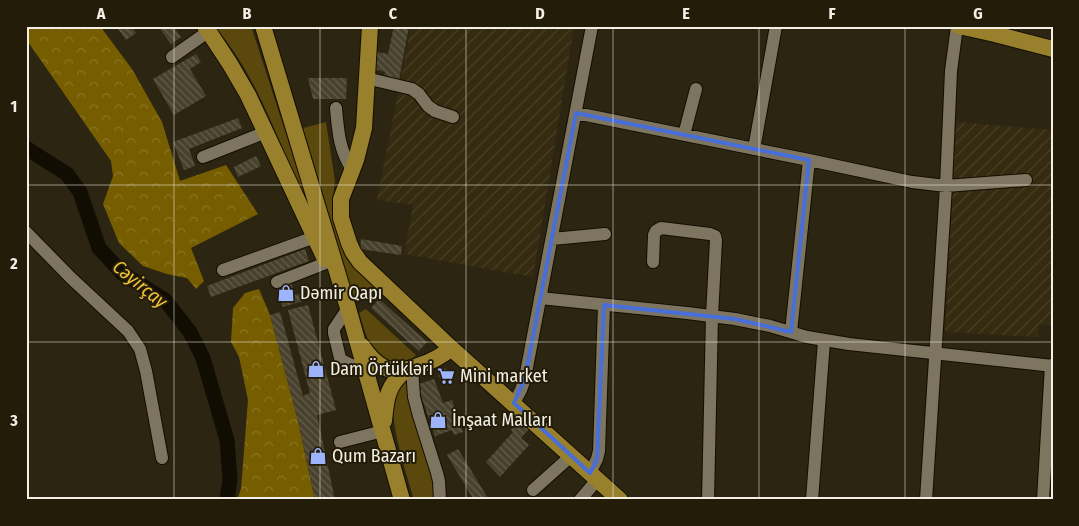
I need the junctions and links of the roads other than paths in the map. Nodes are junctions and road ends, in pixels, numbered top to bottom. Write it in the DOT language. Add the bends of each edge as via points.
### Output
graph roads {
  1 [pos="264,26"];
  2 [pos="370,26"];
  3 [pos="592,26"];
  4 [pos="776,26"];
  5 [pos="958,26"];
  6 [pos="207,29"];
  7 [pos="1053,49"];
  8 [pos="172,57"];
  9 [pos="366,78"];
  10 [pos="696,89"];
  11 [pos="336,108"];
  12 [pos="576,114"];
  13 [pos="453,117"];
  14 [pos="266,132"];
  15 [pos="684,135"];
  16 [pos="754,149"];
  17 [pos="203,157"];
  18 [pos="809,160"];
  19 [pos="352,169"];
  20 [pos="1026,180"];
  21 [pos="946,186"];
  22 [pos="26,232"];
  23 [pos="605,234"];
  24 [pos="315,237"];
  25 [pos="552,239"];
  26 [pos="653,262"];
  27 [pos="326,263"];
  28 [pos="223,270"];
  29 [pos="277,282"];
  30 [pos="540,298"];
  31 [pos="604,305"];
  32 [pos="348,308"];
  33 [pos="712,316"];
  34 [pos="791,332"];
  35 [pos="357,339"];
  36 [pos="824,341"];
  37 [pos="451,348"];
  38 [pos="936,353"];
  39 [pos="1052,366"];
  40 [pos="409,370"];
  41 [pos="366,372"];
  42 [pos="514,403"];
  43 [pos="383,431"];
  44 [pos="340,442"];
  45 [pos="571,456"];
  46 [pos="162,458"];
  47 [pos="594,476"];
  48 [pos="533,490"];
  49 [pos="402,500"];
  50 [pos="440,500"];
  51 [pos="580,500"];
  52 [pos="620,500"];
  53 [pos="708,500"];
  54 [pos="812,500"];
  55 [pos="926,500"];
  56 [pos="1043,500"];
  1 -- 32 [label="main road"];
  2 -- 9 [label="main road"];
  3 -- 12 [label="street"];
  4 -- 16 [label="street"];
  5 -- 7 [label="main road"];
  5 -- 21 [label="street" via="951,71"];
  6 -- 8 [label="street"];
  6 -- 14 [label="main road" via="235,72"];
  9 -- 13 [label="street" via="412,89 435,111"];
  9 -- 19 [label="main road" via="364,128"];
  10 -- 15 [label="street"];
  11 -- 19 [label="street" via="342,150"];
  12 -- 15 [label="street"];
  12 -- 25 [label="street"];
  14 -- 17 [label="street"];
  14 -- 24 [label="main road"];
  15 -- 16 [label="street"];
  16 -- 18 [label="street"];
  18 -- 21 [label="street"];
  18 -- 34 [label="street"];
  19 -- 37 [label="main road" via="342,192 340,210 353,252"];
  20 -- 21 [label="street"];
  21 -- 38 [label="street"];
  22 -- 46 [label="street" via="128,330 140,350 146,371"];
  23 -- 25 [label="street"];
  24 -- 27 [label="main road"];
  24 -- 28 [label="street"];
  25 -- 30 [label="street"];
  26 -- 33 [label="street" via="654,236 661,228 715,236"];
  27 -- 29 [label="street"];
  27 -- 32 [label="main road"];
  30 -- 31 [label="street"];
  30 -- 42 [label="street" via="525,378"];
  31 -- 33 [label="street"];
  31 -- 47 [label="street" via="599,451"];
  32 -- 35 [label="main road"];
  32 -- 41 [label="street" via="334,329 340,358"];
  33 -- 34 [label="street"];
  33 -- 53 [label="street"];
  34 -- 36 [label="street"];
  35 -- 40 [label="main road" via="377,364 394,371"];
  35 -- 41 [label="main road"];
  36 -- 38 [label="street"];
  36 -- 54 [label="street"];
  37 -- 40 [label="main road" via="431,362"];
  37 -- 42 [label="main road"];
  38 -- 39 [label="street"];
  38 -- 55 [label="street"];
  39 -- 56 [label="street"];
  40 -- 43 [label="main road" via="397,377 390,388"];
  40 -- 50 [label="street" via="439,481"];
  41 -- 43 [label="main road"];
  42 -- 45 [label="main road"];
  43 -- 44 [label="street"];
  43 -- 49 [label="main road"];
  45 -- 47 [label="main road"];
  45 -- 48 [label="street"];
  47 -- 51 [label="street"];
  47 -- 52 [label="main road"];
}
